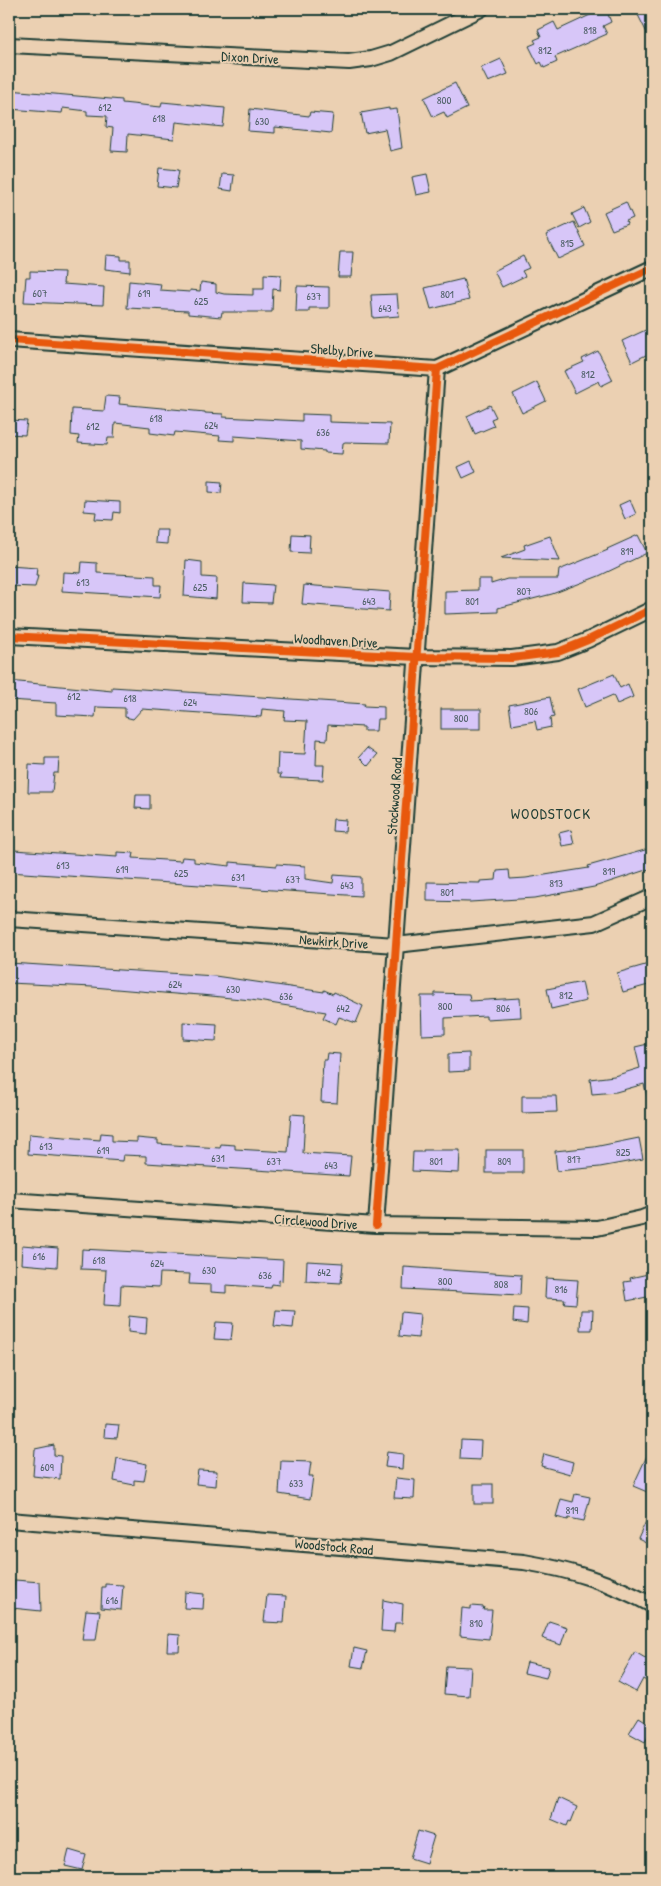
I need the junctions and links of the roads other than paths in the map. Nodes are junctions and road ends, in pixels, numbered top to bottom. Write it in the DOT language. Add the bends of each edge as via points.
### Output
graph roads {
  1 [pos="481,9"];
  2 [pos="9,45"];
  3 [pos="652,268"];
  4 [pos="9,340"];
  5 [pos="437,369"];
  6 [pos="652,609"];
  7 [pos="9,636"];
  8 [pos="416,657"];
  9 [pos="652,897"];
  10 [pos="9,919"];
  11 [pos="396,945"];
  12 [pos="9,1200"];
  13 [pos="652,1214"];
  14 [pos="376,1225"];
  15 [pos="9,1520"];
  16 [pos="652,1605"];
  1 -- 2 [label="street, Dixon Drive" via="391,53 349,62"];
  3 -- 5 [label="street, Shelby Drive"];
  4 -- 5 [label="street, Shelby Drive"];
  5 -- 8 [label="street, Stockwood Road"];
  6 -- 8 [label="street, Woodhaven Drive" via="558,652 512,658"];
  7 -- 8 [label="street, Woodhaven Drive"];
  8 -- 11 [label="street, Stockwood Road"];
  9 -- 11 [label="street, Newkirk Drive" via="594,923"];
  10 -- 11 [label="street, Newkirk Drive"];
  11 -- 14 [label="street, Stockwood Road"];
  12 -- 14 [label="street, Circlewood Drive"];
  13 -- 14 [label="street, Circlewood Drive" via="598,1228"];
  15 -- 16 [label="street, Woodstock Road" via="524,1562 572,1572 623,1589"];
}
